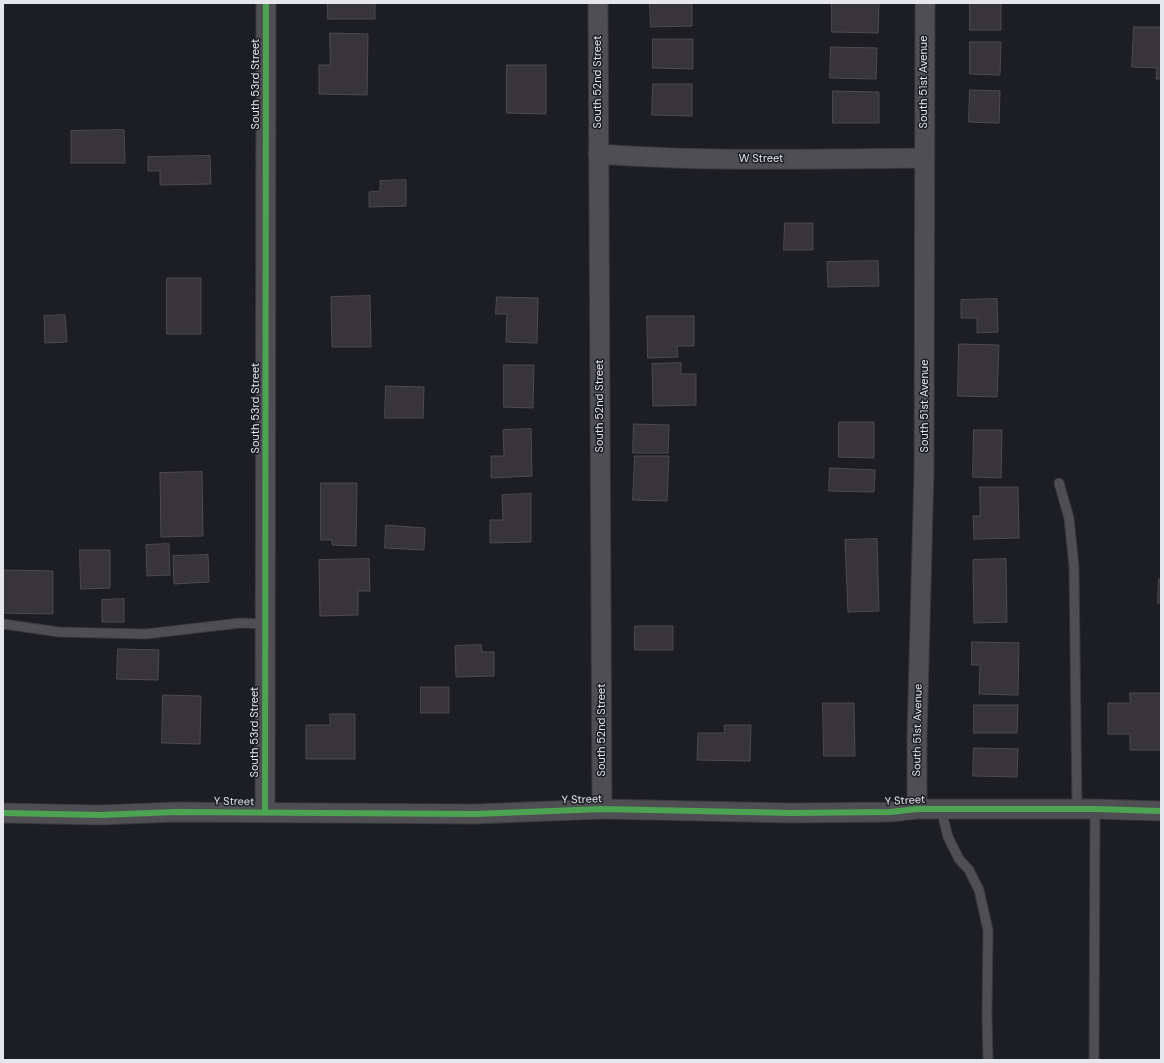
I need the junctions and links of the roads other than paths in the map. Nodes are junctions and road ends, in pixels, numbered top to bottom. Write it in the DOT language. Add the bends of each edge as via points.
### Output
graph roads {
  1 [pos="266,3"];
  2 [pos="598,3"];
  3 [pos="925,3"];
  4 [pos="598,154"];
  5 [pos="924,158"];
  6 [pos="1059,483"];
  7 [pos="3,624"];
  8 [pos="265,624"];
  9 [pos="602,809"];
  10 [pos="917,809"];
  11 [pos="941,809"];
  12 [pos="1086,809"];
  13 [pos="1161,810"];
  14 [pos="3,813"];
  15 [pos="265,813"];
  16 [pos="988,1060"];
  17 [pos="1094,1060"];
  1 -- 8 [label="street, South 53rd Street"];
  2 -- 4 [label="street, South 52nd Street"];
  3 -- 5 [label="street, South 51st Avenue"];
  4 -- 5 [label="street, W Street" via="764,159"];
  4 -- 9 [label="street, South 52nd Street"];
  5 -- 10 [label="street, South 51st Avenue" via="924,472"];
  6 -- 12 [label="lane" via="1069,518 1074,567"];
  7 -- 8 [label="lane" via="59,632 146,634 240,623"];
  8 -- 15 [label="street, South 53rd Street"];
  9 -- 10 [label="street, Y Street" via="791,813 890,812"];
  9 -- 15 [label="street, Y Street" via="475,814"];
  10 -- 11 [label="street, Y Street"];
  11 -- 12 [label="street, Y Street"];
  11 -- 16 [label="lane" via="948,838 979,890 988,930"];
  12 -- 13 [label="street, Y Street"];
  12 -- 17 [label="lane"];
  14 -- 15 [label="street, Y Street"];
}
